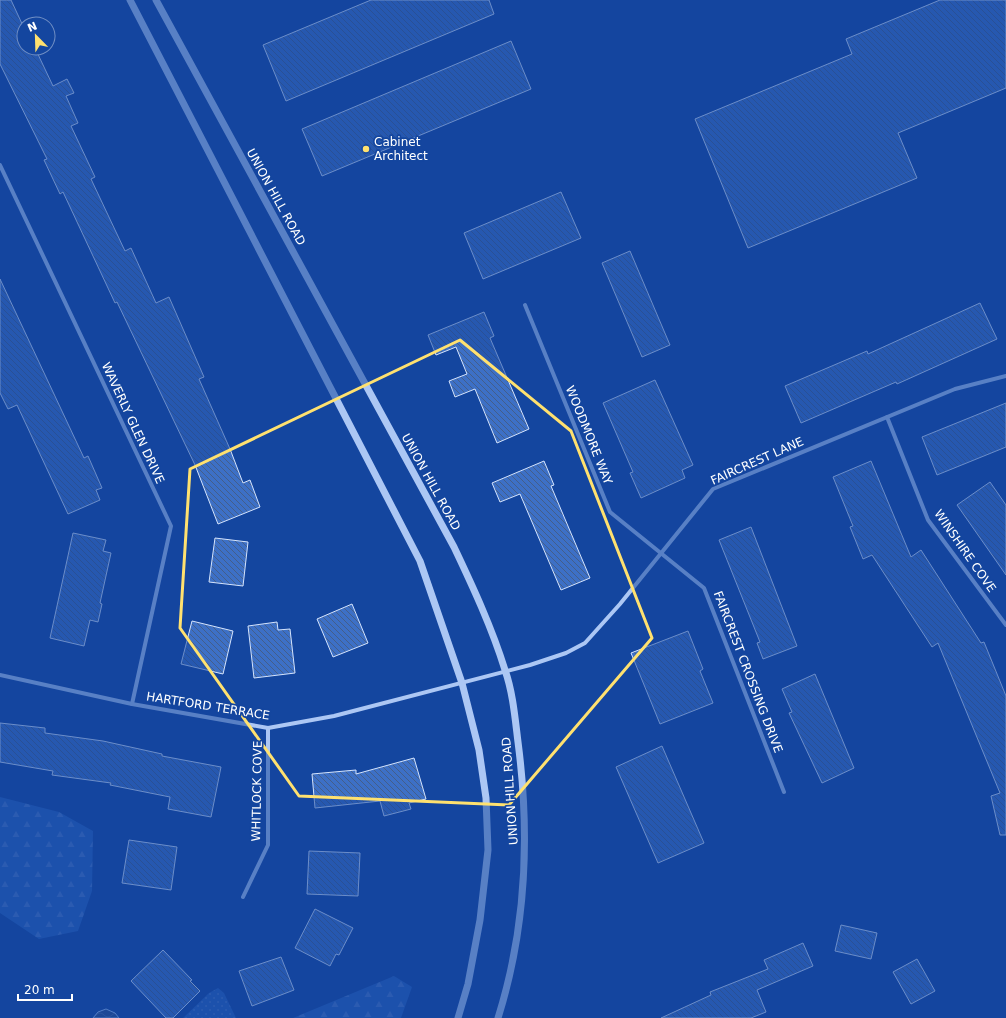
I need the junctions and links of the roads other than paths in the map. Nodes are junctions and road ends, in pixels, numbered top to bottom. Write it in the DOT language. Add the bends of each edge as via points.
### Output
graph roads {
  1 [pos="130,0"];
  2 [pos="156,0"];
  3 [pos="0,165"];
  4 [pos="525,305"];
  5 [pos="1006,376"];
  6 [pos="887,417"];
  7 [pos="660,554"];
  8 [pos="1006,625"];
  9 [pos="506,671"];
  10 [pos="0,675"];
  11 [pos="462,683"];
  12 [pos="132,704"];
  13 [pos="268,728"];
  14 [pos="784,792"];
  15 [pos="243,898"];
  16 [pos="458,1018"];
  17 [pos="498,1018"];
  1 -- 11 [label="street, UNION HILL ROAD" via="408,536 420,561"];
  2 -- 9 [label="street, UNION HILL ROAD" via="454,547"];
  3 -- 12 [label="street, WAVERLY GLEN DRIVE" via="171,526"];
  4 -- 7 [label="street, WOODMORE WAY" via="610,512"];
  5 -- 6 [label="street, FAIRCREST LANE" via="955,389"];
  6 -- 7 [label="street, FAIRCREST LANE" via="713,489"];
  6 -- 8 [label="street, WINSHIRE COVE" via="928,520"];
  7 -- 9 [label="street, FAIRCREST LANE" via="585,643 566,653"];
  7 -- 14 [label="street, FAIRCREST CROSSING DRIVE" via="704,588"];
  9 -- 11 [label="street, HARTFORD TERRACE"];
  9 -- 17 [label="street, UNION HILL ROAD" via="522,766 525,876 518,932"];
  10 -- 12 [label="street, HARTFORD TERRACE"];
  11 -- 13 [label="street, HARTFORD TERRACE" via="334,716"];
  11 -- 16 [label="street, UNION HILL ROAD" via="480,756 486,798 488,850 480,920 468,984"];
  12 -- 13 [label="street, HARTFORD TERRACE"];
  13 -- 15 [label="street, WHITLOCK COVE" via="268,845"];
}
